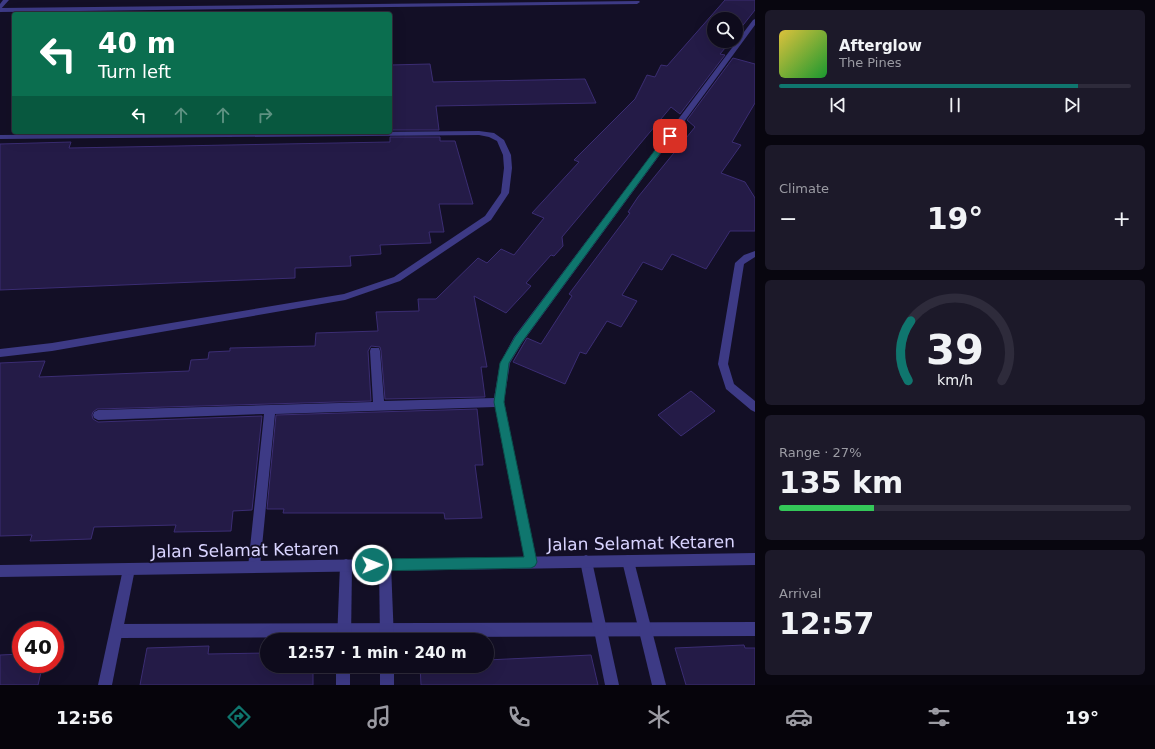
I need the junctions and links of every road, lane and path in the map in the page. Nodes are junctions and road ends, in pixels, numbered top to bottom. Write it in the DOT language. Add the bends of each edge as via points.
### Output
graph roads {
  1 [pos="6,0"];
  2 [pos="637,2"];
  3 [pos="0,9"];
  4 [pos="755,21"];
  5 [pos="359,134"];
  6 [pos="392,134"];
  7 [pos="0,137"];
  8 [pos="755,254"];
  9 [pos="375,351"];
  10 [pos="0,353"];
  11 [pos="499,402"];
  12 [pos="379,406"];
  13 [pos="755,407"];
  14 [pos="270,411"];
  15 [pos="98,415"];
  16 [pos="755,559"];
  17 [pos="628,560"];
  18 [pos="586,561"];
  19 [pos="531,562"];
  20 [pos="346,565"];
  21 [pos="385,565"];
  22 [pos="254,567"];
  23 [pos="130,569"];
  24 [pos="0,571"];
  25 [pos="600,629"];
  26 [pos="645,629"];
  27 [pos="755,629"];
  28 [pos="118,631"];
  29 [pos="344,633"];
  30 [pos="386,633"];
  31 [pos="457,633"];
  32 [pos="260,634"];
  33 [pos="343,673"];
  34 [pos="387,673"];
  35 [pos="105,685"];
  36 [pos="343,685"];
  37 [pos="387,685"];
  38 [pos="612,685"];
  39 [pos="659,685"];
  1 -- 3 [label="street"];
  2 -- 3 [label="street"];
  4 -- 11 [label="street" via="510,350 505,363"];
  5 -- 7 [label="street"];
  6 -- 10 [label="street" via="491,135 500,140 507,155 508,168 505,193 488,218 397,280 345,298 35,350"];
  8 -- 13 [label="street" via="740,263 722,364 730,386"];
  9 -- 12 [label="street"];
  11 -- 12 [label="street"];
  11 -- 19 [label="street"];
  12 -- 14 [label="street"];
  14 -- 15 [label="street"];
  14 -- 22 [label="street"];
  16 -- 17 [label="street, Jalan Selamat Ketaren"];
  17 -- 18 [label="street, Jalan Selamat Ketaren"];
  17 -- 26 [label="street"];
  18 -- 19 [label="street, Jalan Selamat Ketaren"];
  18 -- 25 [label="street"];
  19 -- 21 [label="street, Jalan Selamat Ketaren"];
  20 -- 21 [label="street, Jalan Selamat Ketaren"];
  20 -- 22 [label="street, Jalan Selamat Ketaren"];
  20 -- 29 [label="street"];
  21 -- 30 [label="street"];
  22 -- 23 [label="street, Jalan Selamat Ketaren"];
  23 -- 24 [label="street, Jalan Selamat Ketaren"];
  23 -- 28 [label="street"];
  25 -- 26 [label="street"];
  25 -- 31 [label="street"];
  25 -- 38 [label="street"];
  26 -- 27 [label="street"];
  26 -- 39 [label="street"];
  28 -- 32 [label="street"];
  28 -- 35 [label="street"];
  33 -- 36 [label="street"];
  34 -- 37 [label="street"];
}
